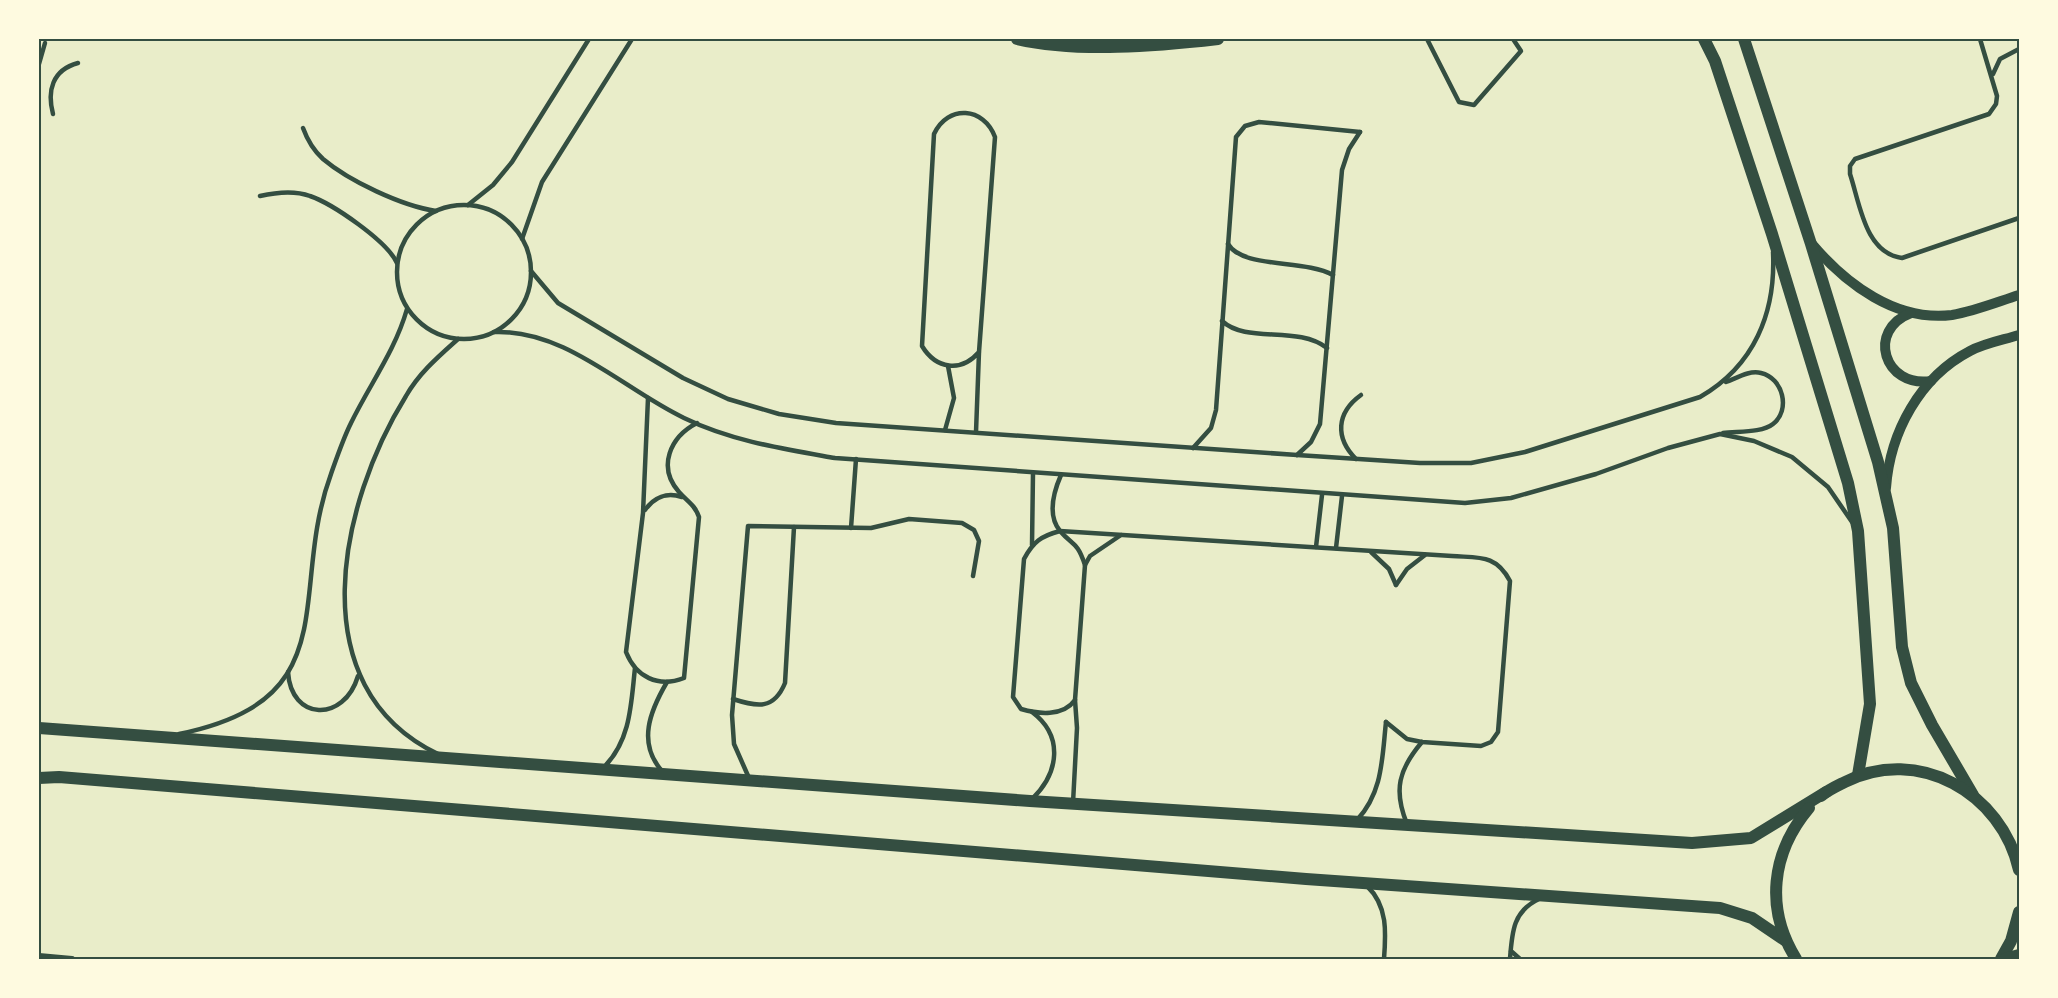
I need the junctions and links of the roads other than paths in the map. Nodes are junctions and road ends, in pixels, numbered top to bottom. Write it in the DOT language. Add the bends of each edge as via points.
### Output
graph roads {
  1 [pos="589,39"];
  2 [pos="632,39"];
  3 [pos="1017,39"];
  4 [pos="1218,39"];
  5 [pos="1427,39"];
  6 [pos="1513,39"];
  7 [pos="1704,39"];
  8 [pos="1744,39"];
  9 [pos="1980,39"];
  10 [pos="1088,42"];
  11 [pos="45,43"];
  12 [pos="2019,49"];
  13 [pos="78,63"];
  14 [pos="39,64"];
  15 [pos="1993,78"];
  16 [pos="53,114"];
  17 [pos="303,128"];
  18 [pos="260,196"];
  19 [pos="468,206"];
  20 [pos="436,212"];
  21 [pos="2019,218"];
  22 [pos="1772,234"];
  23 [pos="522,239"];
  24 [pos="1228,244"];
  25 [pos="1811,244"];
  26 [pos="397,263"];
  27 [pos="531,271"];
  28 [pos="1334,275"];
  29 [pos="2019,295"];
  30 [pos="407,309"];
  31 [pos="1911,313"];
  32 [pos="1222,321"];
  33 [pos="494,332"];
  34 [pos="2019,335"];
  35 [pos="458,339"];
  36 [pos="1327,348"];
  37 [pos="979,352"];
  38 [pos="948,366"];
  39 [pos="1931,381"];
  40 [pos="1721,385"];
  41 [pos="1361,395"];
  42 [pos="648,398"];
  43 [pos="697,423"];
  44 [pos="945,430"];
  45 [pos="976,432"];
  46 [pos="1720,434"];
  47 [pos="1193,448"];
  48 [pos="1297,456"];
  49 [pos="856,459"];
  50 [pos="1356,459"];
  51 [pos="1033,472"];
  52 [pos="1061,475"];
  53 [pos="1885,491"];
  54 [pos="1322,495"];
  55 [pos="1342,496"];
  56 [pos="687,499"];
  57 [pos="643,513"];
  58 [pos="794,527"];
  59 [pos="851,528"];
  60 [pos="1060,531"];
  61 [pos="1858,531"];
  62 [pos="1121,535"];
  63 [pos="1032,545"];
  64 [pos="1316,547"];
  65 [pos="1336,549"];
  66 [pos="1369,550"];
  67 [pos="1426,554"];
  68 [pos="1085,565"];
  69 [pos="974,576"];
  70 [pos="635,668"];
  71 [pos="288,672"];
  72 [pos="358,675"];
  73 [pos="667,682"];
  74 [pos="733,699"];
  75 [pos="1075,700"];
  76 [pos="1032,712"];
  77 [pos="39,728"];
  78 [pos="164,737"];
  79 [pos="1422,742"];
  80 [pos="458,761"];
  81 [pos="601,771"];
  82 [pos="666,775"];
  83 [pos="1858,775"];
  84 [pos="39,778"];
  85 [pos="750,781"];
  86 [pos="1826,792"];
  87 [pos="1973,795"];
  88 [pos="1030,801"];
  89 [pos="1073,803"];
  90 [pos="1354,822"];
  91 [pos="1408,826"];
  92 [pos="2006,833"];
  93 [pos="2019,842"];
  94 [pos="2019,870"];
  95 [pos="1363,883"];
  96 [pos="1547,895"];
  97 [pos="2019,912"];
  98 [pos="1786,941"];
  99 [pos="1511,951"];
  100 [pos="2019,955"];
  101 [pos="39,956"];
  102 [pos="72,959"];
  103 [pos="1384,959"];
  104 [pos="1510,959"];
  105 [pos="1520,959"];
  106 [pos="1796,959"];
  107 [pos="2003,959"];
  1 -- 19 [label="lane" via="512,162"];
  2 -- 23 [label="lane" via="542,182"];
  3 -- 10 [label="main road"];
  4 -- 10 [label="main road" via="1170,45"];
  5 -- 6 [label="lane" via="1459,102 1474,105 1521,51"];
  7 -- 22 [label="main road" via="1715,61"];
  8 -- 25 [label="main road"];
  9 -- 15 [label="lane"];
  11 -- 14 [label="lane"];
  12 -- 15 [label="lane" via="2000,59"];
  13 -- 16 [label="lane" via="57,75 50,89"];
  15 -- 21 [label="lane" via="1997,96 1989,114 1860,157 1851,163 1850,171 1873,242 1894,257 1902,258"];
  17 -- 20 [label="lane" via="313,149 331,165 397,202"];
  18 -- 26 [label="lane" via="286,192 312,196 383,242"];
  19 -- 20 [label="lane"];
  19 -- 23 [label="lane" via="499,216"];
  20 -- 26 [label="lane" via="410,232"];
  22 -- 40 [label="lane" via="1772,287 1767,313 1742,363"];
  22 -- 61 [label="main road" via="1848,483"];
  23 -- 27 [label="lane"];
  24 -- 28 [label="lane" via="1235,254 1247,259 1307,265"];
  24 -- 28 [label="lane" via="1235,144 1240,130 1259,122 1360,132 1342,170"];
  24 -- 32 [label="lane"];
  25 -- 31 [label="street" via="1852,283"];
  25 -- 53 [label="main road"];
  26 -- 30 [label="lane" via="398,285"];
  27 -- 33 [label="lane" via="521,307"];
  27 -- 44 [label="lane" via="558,303 644,357 728,399 779,414 836,423"];
  28 -- 36 [label="lane"];
  29 -- 31 [label="street" via="1953,315"];
  30 -- 35 [label="lane" via="429,330"];
  30 -- 71 [label="lane" via="392,352 351,423 330,477 316,531 307,623"];
  31 -- 39 [label="street" via="1896,321 1887,335 1885,352 1905,379"];
  32 -- 36 [label="lane" via="1236,330 1307,337"];
  32 -- 47 [label="lane" via="1214,419"];
  33 -- 35 [label="lane"];
  33 -- 42 [label="lane" via="517,331 550,342"];
  34 -- 39 [label="street" via="1972,350"];
  35 -- 72 [label="lane" via="430,364 406,394 364,487 349,553 344,609"];
  36 -- 48 [label="lane" via="1320,424 1311,442"];
  37 -- 38 [label="lane" via="966,363"];
  37 -- 38 [label="lane" via="995,137 987,122 965,112 942,120 934,134 922,346 933,360"];
  37 -- 45 [label="lane"];
  38 -- 44 [label="lane" via="954,398"];
  39 -- 53 [label="street" via="1898,432"];
  40 -- 46 [label="lane" via="1742,375 1762,373 1779,386 1783,409 1774,424 1764,428"];
  40 -- 50 [label="lane" via="1700,397 1525,452 1471,463"];
  41 -- 50 [label="lane" via="1345,410 1341,420 1343,442"];
  42 -- 43 [label="lane"];
  42 -- 57 [label="lane"];
  43 -- 49 [label="lane" via="761,444"];
  43 -- 56 [label="lane" via="679,434 667,460 674,485"];
  44 -- 45 [label="lane"];
  45 -- 47 [label="lane"];
  46 -- 55 [label="lane" via="1511,498 1465,503"];
  46 -- 61 [label="lane" via="1754,441 1792,457 1828,487"];
  47 -- 48 [label="lane"];
  48 -- 50 [label="lane"];
  49 -- 51 [label="lane"];
  49 -- 59 [label="lane"];
  51 -- 52 [label="lane"];
  51 -- 63 [label="lane"];
  52 -- 54 [label="lane"];
  52 -- 60 [label="lane" via="1053,510"];
  53 -- 87 [label="main road" via="1893,528 1902,647 1911,683"];
  54 -- 55 [label="lane"];
  54 -- 64 [label="lane"];
  55 -- 65 [label="lane"];
  56 -- 57 [label="lane" via="673,494 658,497"];
  56 -- 73 [label="lane" via="699,517 684,678"];
  57 -- 70 [label="lane" via="626,652"];
  58 -- 59 [label="lane"];
  58 -- 74 [label="lane" via="785,683 772,703 747,704"];
  58 -- 74 [label="lane" via="746,528"];
  59 -- 69 [label="lane" via="871,528 909,519 962,523 974,530 979,542"];
  60 -- 62 [label="lane"];
  60 -- 63 [label="lane" via="1043,536"];
  60 -- 68 [label="lane" via="1078,547"];
  61 -- 83 [label="main road" via="1870,704"];
  62 -- 64 [label="lane"];
  62 -- 68 [label="lane" via="1090,556"];
  63 -- 76 [label="lane" via="1024,559 1013,697 1021,710"];
  64 -- 65 [label="lane"];
  65 -- 66 [label="lane"];
  66 -- 67 [label="lane"];
  66 -- 67 [label="lane" via="1383,561 1396,585 1407,569"];
  67 -- 79 [label="lane" via="1491,560 1503,568 1510,581 1498,732 1491,742 1481,746"];
  68 -- 75 [label="lane"];
  70 -- 73 [label="lane" via="649,679"];
  70 -- 81 [label="lane" via="628,723 620,747"];
  71 -- 72 [label="lane" via="299,701 308,708 325,711 349,698"];
  71 -- 78 [label="lane" via="263,701 245,712 206,728"];
  72 -- 80 [label="lane" via="399,729"];
  73 -- 82 [label="lane" via="652,708 647,730 650,750"];
  74 -- 85 [label="lane" via="734,744"];
  75 -- 76 [label="lane" via="1061,712"];
  75 -- 89 [label="lane"];
  76 -- 88 [label="lane" via="1047,727 1055,750 1054,766 1045,787"];
  77 -- 78 [label="main road"];
  78 -- 80 [label="main road"];
  79 -- 90 [label="lane" via="1407,739 1386,722 1379,781 1371,801"];
  79 -- 91 [label="lane" via="1407,760 1401,780 1400,800"];
  80 -- 81 [label="main road"];
  81 -- 82 [label="main road"];
  82 -- 85 [label="main road"];
  83 -- 86 [label="main road"];
  83 -- 87 [label="main road" via="1878,770 1918,770 1956,783"];
  84 -- 95 [label="main road"];
  85 -- 88 [label="main road"];
  86 -- 91 [label="main road" via="1751,838 1723,842"];
  86 -- 98 [label="main road" via="1797,822 1779,860 1775,901"];
  87 -- 92 [label="main road"];
  88 -- 89 [label="main road"];
  89 -- 90 [label="main road"];
  90 -- 91 [label="main road"];
  92 -- 93 [label="main road"];
  92 -- 94 [label="main road"];
  95 -- 96 [label="main road"];
  95 -- 103 [label="lane" via="1383,913"];
  96 -- 98 [label="main road" via="1720,908 1752,918"];
  96 -- 99 [label="lane" via="1521,909"];
  97 -- 107 [label="main road"];
  98 -- 106 [label="main road"];
  99 -- 104 [label="lane"];
  99 -- 105 [label="lane"];
  100 -- 107 [label="main road"];
  101 -- 102 [label="street"];
}
